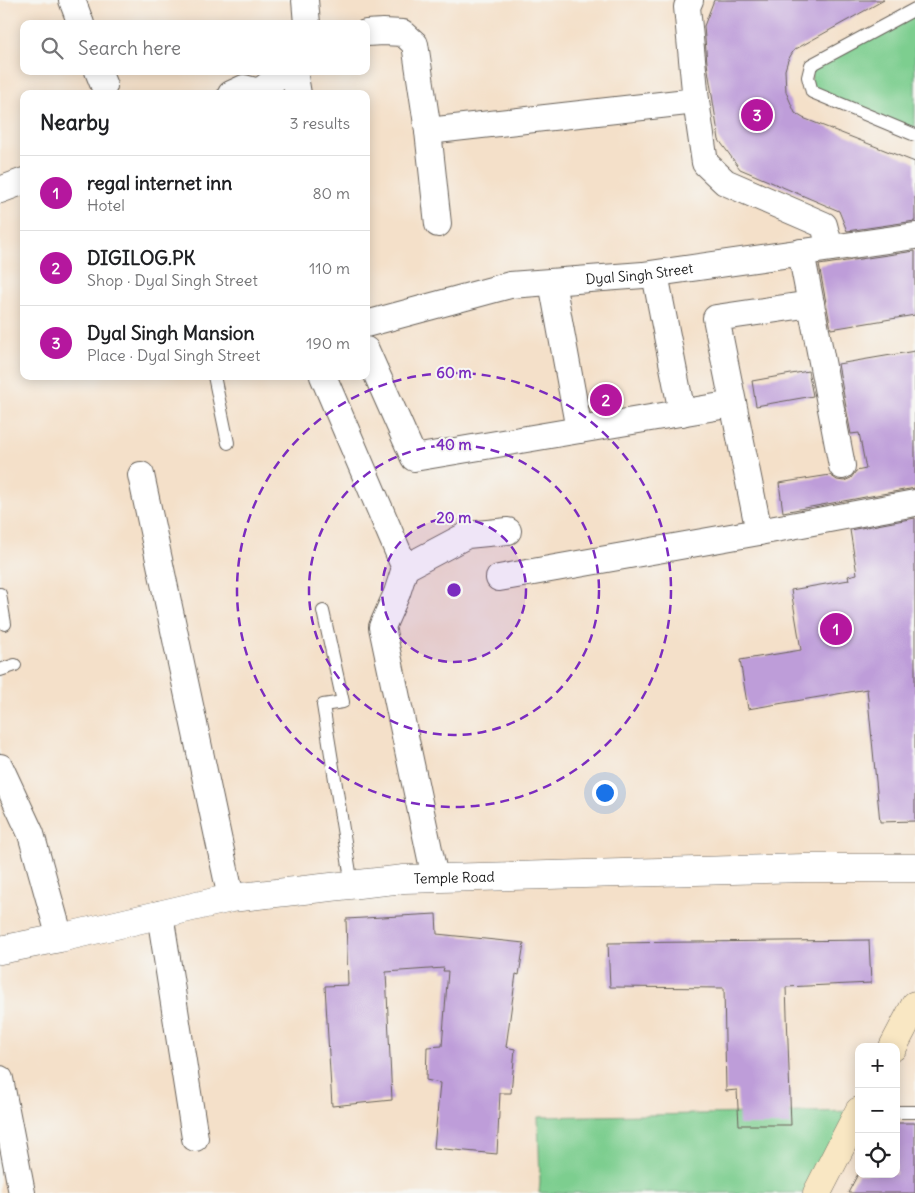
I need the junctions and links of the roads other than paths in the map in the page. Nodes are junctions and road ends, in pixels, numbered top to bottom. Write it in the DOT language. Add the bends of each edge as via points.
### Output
graph roads {
  1 [pos="72,0"];
  2 [pos="305,0"];
  3 [pos="690,0"];
  4 [pos="915,9"];
  5 [pos="80,20"];
  6 [pos="307,20"];
  7 [pos="370,34"];
  8 [pos="281,75"];
  9 [pos="295,75"];
  10 [pos="240,90"];
  11 [pos="252,90"];
  12 [pos="262,90"];
  13 [pos="297,90"];
  14 [pos="696,101"];
  15 [pos="428,131"];
  16 [pos="915,135"];
  17 [pos="20,182"];
  18 [pos="0,190"];
  19 [pos="438,224"];
  20 [pos="915,236"];
  21 [pos="830,248"];
  22 [pos="801,252"];
  23 [pos="655,274"];
  24 [pos="552,282"];
  25 [pos="811,304"];
  26 [pos="370,323"];
  27 [pos="370,359"];
  28 [pos="215,380"];
  29 [pos="324,380"];
  30 [pos="733,404"];
  31 [pos="682,413"];
  32 [pos="579,430"];
  33 [pos="228,443"];
  34 [pos="842,466"];
  35 [pos="140,475"];
  36 [pos="915,503"];
  37 [pos="508,530"];
  38 [pos="759,532"];
  39 [pos="405,568"];
  40 [pos="499,578"];
  41 [pos="0,594"];
  42 [pos="323,611"];
  43 [pos="5,624"];
  44 [pos="15,665"];
  45 [pos="0,670"];
  46 [pos="1,771"];
  47 [pos="915,868"];
  48 [pos="435,878"];
  49 [pos="352,885"];
  50 [pos="231,898"];
  51 [pos="160,914"];
  52 [pos="60,938"];
  53 [pos="0,950"];
  54 [pos="915,1005"];
  55 [pos="895,1043"];
  56 [pos="0,1079"];
  57 [pos="900,1112"];
  58 [pos="915,1112"];
  59 [pos="855,1119"];
  60 [pos="195,1138"];
  61 [pos="22,1193"];
  62 [pos="817,1193"];
  1 -- 5 [label="street"];
  2 -- 6 [label="street"];
  3 -- 14 [label="street" via="687,8"];
  4 -- 16 [label="lane" via="811,65 808,76 812,92"];
  7 -- 15 [label="street" via="403,34 415,44"];
  8 -- 12 [label="street"];
  9 -- 13 [label="street"];
  10 -- 11 [label="street"];
  14 -- 15 [label="street"];
  14 -- 21 [label="street" via="705,163 725,182 824,226"];
  15 -- 19 [label="street"];
  17 -- 18 [label="street"];
  20 -- 21 [label="street, Dyal Singh Street"];
  21 -- 22 [label="street, Dyal Singh Street"];
  22 -- 23 [label="street, Dyal Singh Street"];
  22 -- 25 [label="street"];
  23 -- 24 [label="street, Dyal Singh Street"];
  23 -- 31 [label="street"];
  24 -- 26 [label="street, Dyal Singh Street" via="510,285"];
  24 -- 32 [label="street"];
  25 -- 30 [label="street" via="716,318"];
  25 -- 34 [label="street"];
  27 -- 32 [label="street" via="414,458"];
  28 -- 33 [label="lane"];
  29 -- 39 [label="street"];
  30 -- 31 [label="street"];
  30 -- 38 [label="street"];
  31 -- 32 [label="street"];
  35 -- 50 [label="street"];
  36 -- 38 [label="street"];
  37 -- 39 [label="street" via="467,535"];
  38 -- 40 [label="street"];
  39 -- 48 [label="street" via="382,627"];
  41 -- 43 [label="lane"];
  42 -- 49 [label="lane" via="343,702 323,704"];
  44 -- 45 [label="lane"];
  46 -- 52 [label="street" via="31,834"];
  47 -- 48 [label="street, Temple Road"];
  48 -- 49 [label="street, Temple Road"];
  49 -- 50 [label="street, Temple Road"];
  50 -- 51 [label="street, Temple Road"];
  51 -- 52 [label="street, Temple Road"];
  51 -- 60 [label="street"];
  52 -- 53 [label="street, Temple Road"];
  54 -- 55 [label="main road"];
  56 -- 61 [label="street"];
  57 -- 58 [label="lane"];
  59 -- 62 [label="main road"];
}
